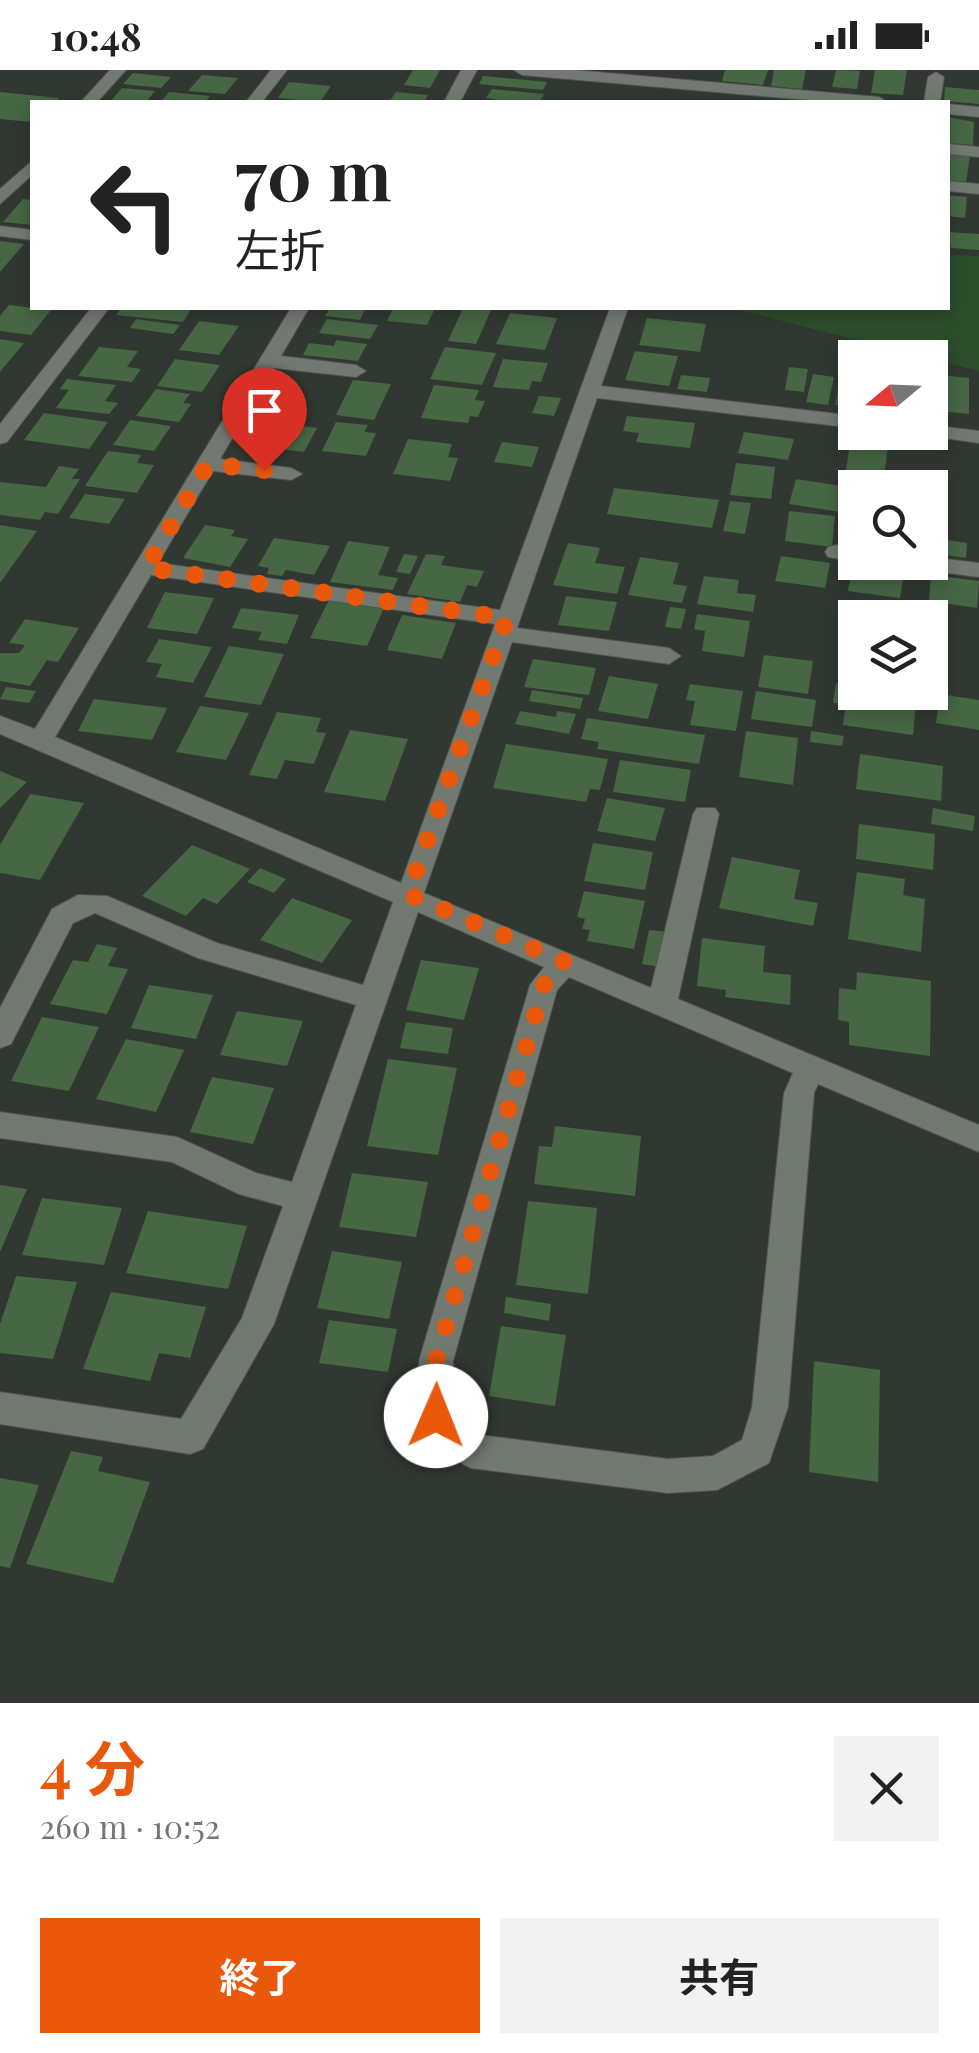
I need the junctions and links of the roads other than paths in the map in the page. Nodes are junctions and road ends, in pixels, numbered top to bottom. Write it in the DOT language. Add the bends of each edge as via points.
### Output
graph roads {
  1 [pos="118,70"];
  2 [pos="279,70"];
  3 [pos="469,70"];
  4 [pos="522,70"];
  5 [pos="936,77"];
  6 [pos="700,78"];
  7 [pos="90,100"];
  8 [pos="256,100"];
  9 [pos="453,100"];
  10 [pos="864,100"];
  11 [pos="932,100"];
  12 [pos="950,109"];
  13 [pos="979,112"];
  14 [pos="950,149"];
  15 [pos="979,152"];
  16 [pos="30,170"];
  17 [pos="950,186"];
  18 [pos="979,188"];
  19 [pos="0,199"];
  20 [pos="0,231"];
  21 [pos="30,235"];
  22 [pos="98,310"];
  23 [pos="299,310"];
  24 [pos="618,310"];
  25 [pos="269,361"];
  26 [pos="356,370"];
  27 [pos="589,390"];
  28 [pos="838,420"];
  29 [pos="948,433"];
  30 [pos="979,437"];
  31 [pos="0,438"];
  32 [pos="208,464"];
  33 [pos="291,474"];
  34 [pos="948,566"];
  35 [pos="146,568"];
  36 [pos="979,570"];
  37 [pos="504,626"];
  38 [pos="668,656"];
  39 [pos="0,724"];
  40 [pos="40,741"];
  41 [pos="706,814"];
  42 [pos="408,894"];
  43 [pos="565,962"];
  44 [pos="372,999"];
  45 [pos="662,1004"];
  46 [pos="0,1036"];
  47 [pos="810,1068"];
  48 [pos="0,1125"];
  49 [pos="979,1139"];
  50 [pos="304,1198"];
  51 [pos="0,1408"];
  1 -- 7 [label="street"];
  2 -- 8 [label="street"];
  3 -- 9 [label="street"];
  4 -- 6 [label="street"];
  5 -- 11 [label="street"];
  6 -- 10 [label="street"];
  12 -- 13 [label="street"];
  14 -- 15 [label="street"];
  16 -- 19 [label="street"];
  17 -- 18 [label="street"];
  20 -- 21 [label="street"];
  22 -- 31 [label="street"];
  23 -- 25 [label="street"];
  24 -- 27 [label="street"];
  25 -- 26 [label="street"];
  25 -- 32 [label="street"];
  27 -- 28 [label="street"];
  27 -- 37 [label="street"];
  29 -- 30 [label="street"];
  32 -- 33 [label="street"];
  32 -- 35 [label="street"];
  34 -- 36 [label="street"];
  35 -- 37 [label="street"];
  35 -- 40 [label="street"];
  37 -- 38 [label="street"];
  37 -- 42 [label="street"];
  39 -- 40 [label="street"];
  40 -- 42 [label="street"];
  41 -- 45 [label="street"];
  42 -- 43 [label="street"];
  42 -- 44 [label="street"];
  43 -- 45 [label="street"];
  43 -- 47 [label="street" via="544,985 436,1361 436,1416 470,1451 668,1476 717,1473 756,1451 770,1407 799,1093"];
  44 -- 46 [label="street" via="208,951 97,903 62,916"];
  44 -- 50 [label="street"];
  45 -- 47 [label="street"];
  47 -- 49 [label="street"];
  48 -- 50 [label="street" via="177,1150 250,1185"];
  50 -- 51 [label="street" via="257,1324 190,1437"];
}
